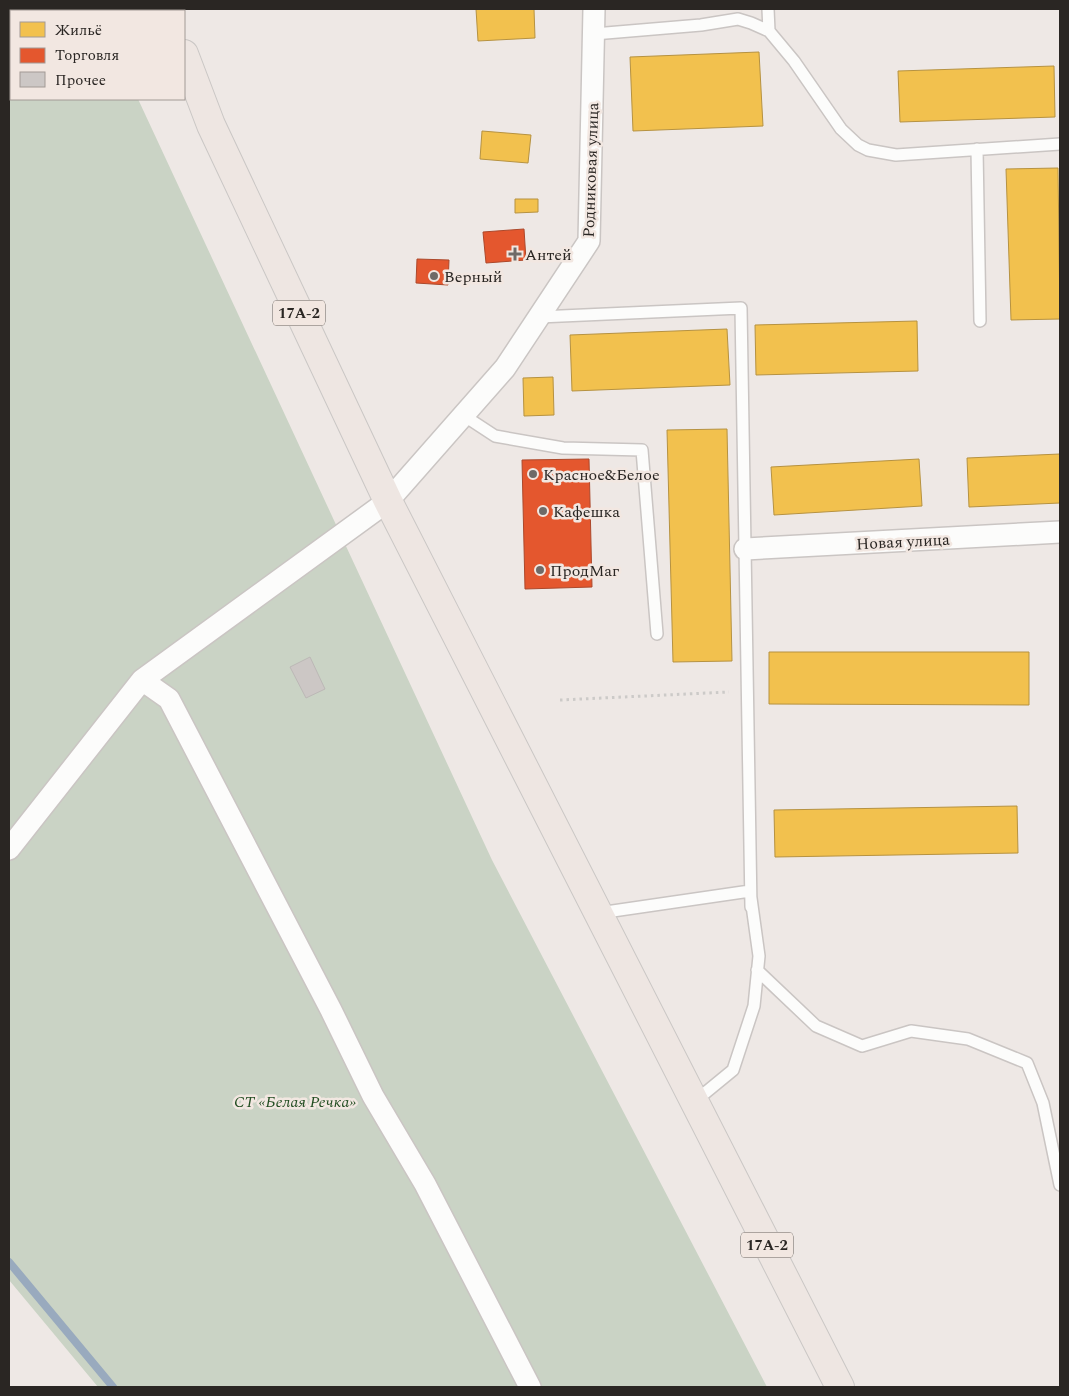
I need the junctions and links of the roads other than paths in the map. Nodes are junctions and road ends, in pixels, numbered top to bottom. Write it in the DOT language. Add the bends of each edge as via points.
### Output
graph roads {
  1 [pos="594,9"];
  2 [pos="768,9"];
  3 [pos="769,31"];
  4 [pos="594,34"];
  5 [pos="185,57"];
  6 [pos="1060,144"];
  7 [pos="977,149"];
  8 [pos="539,316"];
  9 [pos="980,321"];
  10 [pos="463,415"];
  11 [pos="388,501"];
  12 [pos="1060,532"];
  13 [pos="745,549"];
  14 [pos="657,634"];
  15 [pos="142,680"];
  16 [pos="9,849"];
  17 [pos="750,892"];
  18 [pos="751,907"];
  19 [pos="598,913"];
  20 [pos="757,970"];
  21 [pos="694,1102"];
  22 [pos="1060,1185"];
  23 [pos="530,1387"];
  24 [pos="840,1387"];
  1 -- 4 [label="street, Родниковая улица"];
  2 -- 3 [label="lane"];
  3 -- 4 [label="lane" via="738,18 701,26"];
  3 -- 7 [label="lane" via="794,61 841,130 858,145 896,155"];
  4 -- 8 [label="street, Родниковая улица" via="589,241"];
  5 -- 11 [label="main road, 17А-2" via="211,124"];
  6 -- 7 [label="lane"];
  7 -- 9 [label="lane"];
  8 -- 10 [label="street, Родниковая улица" via="505,368"];
  8 -- 13 [label="lane" via="741,308"];
  10 -- 11 [label="street, Родниковая улица"];
  10 -- 14 [label="lane" via="496,436 563,448 642,450"];
  11 -- 15 [label="street, Родниковая улица"];
  11 -- 19 [label="main road, 17А-2"];
  12 -- 13 [label="street, Новая улица"];
  13 -- 17 [label="lane"];
  15 -- 16 [label="street, Родниковая улица"];
  15 -- 23 [label="street" via="169,699 373,1096 424,1184"];
  17 -- 18 [label="lane"];
  17 -- 19 [label="lane"];
  17 -- 20 [label="lane"];
  19 -- 21 [label="main road, 17А-2"];
  20 -- 21 [label="lane" via="754,1006 733,1070"];
  20 -- 22 [label="lane" via="816,1026 862,1046 911,1031 968,1039 1027,1063 1043,1103"];
  21 -- 24 [label="main road, 17А-2"];
}
